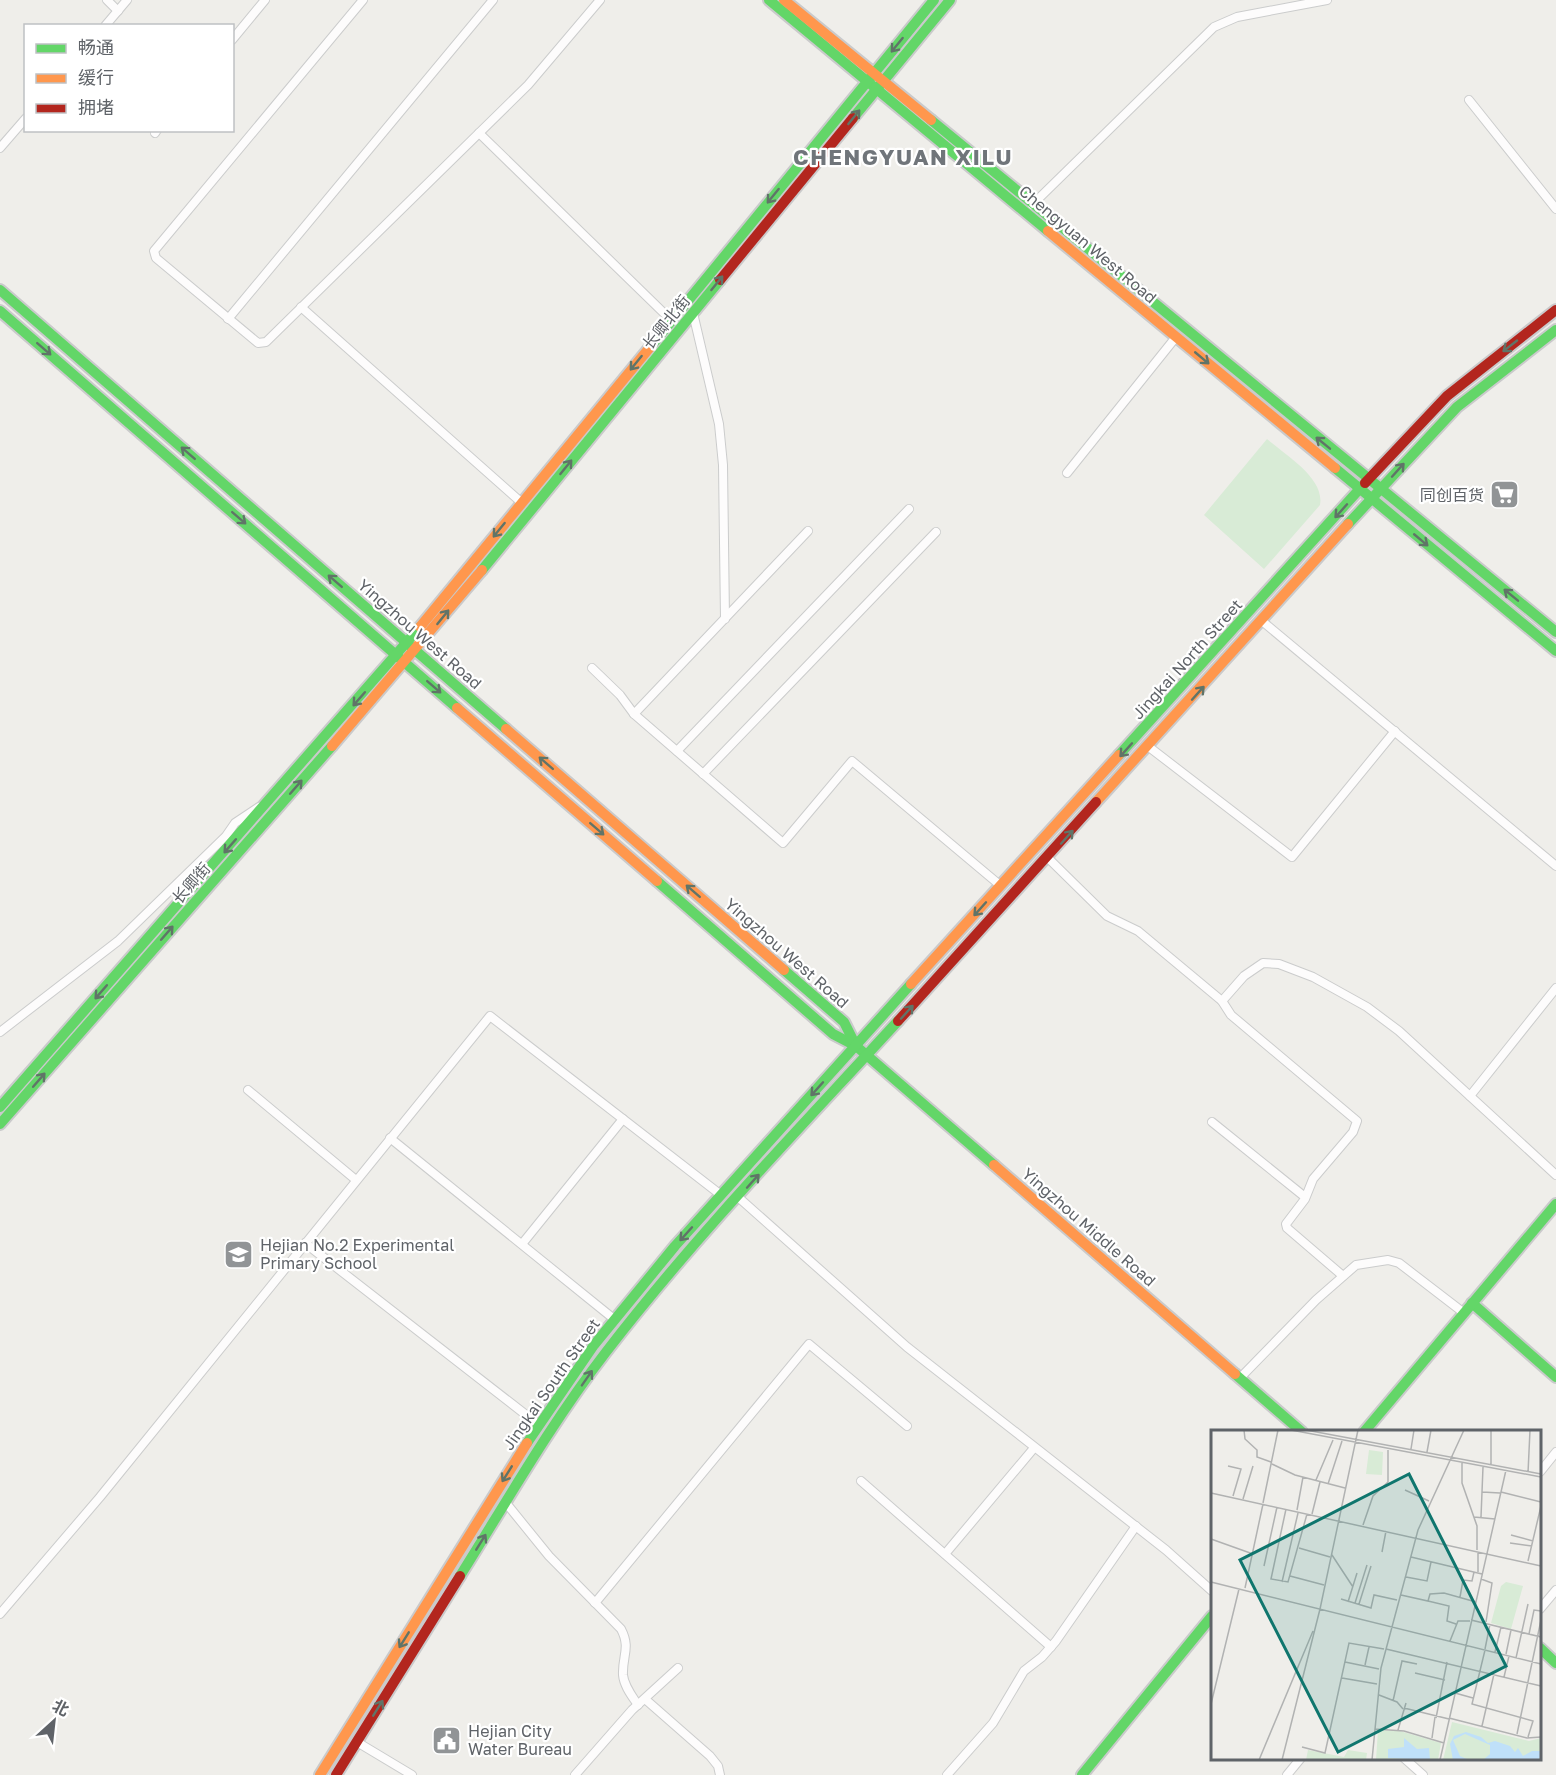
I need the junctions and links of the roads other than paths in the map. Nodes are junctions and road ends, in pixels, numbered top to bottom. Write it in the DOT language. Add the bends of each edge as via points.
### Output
graph roads {
  1 [pos="107,0"];
  2 [pos="127,0"];
  3 [pos="265,0"];
  4 [pos="363,0"];
  5 [pos="493,0"];
  6 [pos="600,0"];
  7 [pos="769,0"];
  8 [pos="784,0"];
  9 [pos="934,0"];
  10 [pos="950,0"];
  11 [pos="1327,0"];
  12 [pos="118,11"];
  13 [pos="107,24"];
  14 [pos="234,38"];
  15 [pos="870,78"];
  16 [pos="879,85"];
  17 [pos="1469,100"];
  18 [pos="24,120"];
  19 [pos="479,132"];
  20 [pos="0,148"];
  21 [pos="1032,205"];
  22 [pos="1556,208"];
  23 [pos="0,290"];
  24 [pos="301,307"];
  25 [pos="1556,310"];
  26 [pos="0,311"];
  27 [pos="693,313"];
  28 [pos="228,319"];
  29 [pos="671,320"];
  30 [pos="1556,330"];
  31 [pos="1176,337"];
  32 [pos="1067,473"];
  33 [pos="1369,480"];
  34 [pos="1360,489"];
  35 [pos="1381,489"];
  36 [pos="1372,499"];
  37 [pos="522,503"];
  38 [pos="909,509"];
  39 [pos="808,531"];
  40 [pos="936,532"];
  41 [pos="725,619"];
  42 [pos="1263,621"];
  43 [pos="1556,632"];
  44 [pos="411,647"];
  45 [pos="1556,651"];
  46 [pos="401,659"];
  47 [pos="592,668"];
  48 [pos="634,714"];
  49 [pos="1395,731"];
  50 [pos="1149,747"];
  51 [pos="677,751"];
  52 [pos="703,774"];
  53 [pos="271,800"];
  54 [pos="1048,858"];
  55 [pos="1556,866"];
  56 [pos="1001,886"];
  57 [pos="1556,988"];
  58 [pos="1222,1001"];
  59 [pos="0,1032"];
  60 [pos="856,1046"];
  61 [pos="867,1055"];
  62 [pos="248,1090"];
  63 [pos="1470,1096"];
  64 [pos="0,1107"];
  65 [pos="623,1119"];
  66 [pos="1212,1122"];
  67 [pos="0,1124"];
  68 [pos="390,1138"];
  69 [pos="1556,1175"];
  70 [pos="356,1180"];
  71 [pos="721,1195"];
  72 [pos="738,1197"];
  73 [pos="1305,1197"];
  74 [pos="1556,1204"];
  75 [pos="305,1243"];
  76 [pos="522,1244"];
  77 [pos="1343,1276"];
  78 [pos="1472,1304"];
  79 [pos="1464,1312"];
  80 [pos="614,1319"];
  81 [pos="1556,1377"];
  82 [pos="1240,1378"];
  83 [pos="539,1425"];
  84 [pos="907,1426"];
  85 [pos="1301,1430"];
  86 [pos="1365,1430"];
  87 [pos="1034,1448"];
  88 [pos="1556,1452"];
  89 [pos="1541,1470"];
  90 [pos="861,1481"];
  91 [pos="506,1503"];
  92 [pos="1136,1527"];
  93 [pos="945,1554"];
  94 [pos="1211,1590"];
  95 [pos="1556,1590"];
  96 [pos="595,1603"];
  97 [pos="1541,1607"];
  98 [pos="0,1614"];
  99 [pos="1211,1617"];
  100 [pos="1051,1647"];
  101 [pos="1541,1650"];
  102 [pos="1556,1662"];
  103 [pos="678,1668"];
  104 [pos="645,1698"];
  105 [pos="638,1705"];
  106 [pos="357,1742"];
  107 [pos="1299,1760"];
  108 [pos="1406,1760"];
  109 [pos="320,1775"];
  110 [pos="336,1775"];
  111 [pos="412,1775"];
  112 [pos="575,1775"];
  113 [pos="720,1775"];
  114 [pos="947,1775"];
  115 [pos="1082,1775"];
  116 [pos="1287,1775"];
  117 [pos="1423,1775"];
  1 -- 12 [label="street"];
  2 -- 12 [label="street"];
  3 -- 14 [label="street"];
  4 -- 28 [label="street" via="154,251 156,258"];
  5 -- 28 [label="street"];
  6 -- 19 [label="street" via="528,85"];
  7 -- 15 [label="main road, Chengyuan West Road"];
  8 -- 15 [label="main road, Chengyuan West Road"];
  9 -- 15 [label="main road, 长卿北街, one-way"];
  10 -- 16 [label="main road, 长卿北街"];
  11 -- 21 [label="street" via="1237,16 1214,27"];
  12 -- 13 [label="street"];
  15 -- 16 [label="main road, Chengyuan West Road"];
  15 -- 29 [label="main road, 长卿北街, one-way"];
  16 -- 21 [label="main road, Chengyuan West Road"];
  27 -- 16 [label="main road, 长卿北街, one-way"];
  16 -- 31 [label="main road, Chengyuan West Road"];
  17 -- 22 [label="street"];
  18 -- 20 [label="street"];
  19 -- 24 [label="street"];
  19 -- 29 [label="street"];
  33 -- 21 [label="main road, Chengyuan West Road, one-way"];
  44 -- 23 [label="main road, Yingzhou West Road, one-way"];
  24 -- 28 [label="street" via="266,342 258,342"];
  24 -- 37 [label="street"];
  25 -- 33 [label="main road, Jingkai North Street, one-way" via="1447,396"];
  26 -- 46 [label="main road, Yingzhou West Road, one-way"];
  27 -- 41 [label="street" via="719,424"];
  44 -- 27 [label="main road, 长卿北街, one-way"];
  29 -- 37 [label="main road, 长卿北街, one-way"];
  35 -- 30 [label="main road, Jingkai North Street, one-way" via="1457,407"];
  31 -- 32 [label="street"];
  31 -- 34 [label="main road, Chengyuan West Road, one-way"];
  33 -- 34 [label="main road, Jingkai North Street"];
  33 -- 35 [label="main road, Chengyuan West Road"];
  34 -- 36 [label="main road, Chengyuan West Road"];
  34 -- 56 [label="main road, Jingkai North Street, one-way"];
  35 -- 36 [label="main road, Jingkai North Street"];
  43 -- 35 [label="main road, Chengyuan West Road, one-way"];
  36 -- 42 [label="main road, Jingkai North Street"];
  36 -- 45 [label="main road, Chengyuan West Road, one-way"];
  37 -- 44 [label="main road, 长卿北街, one-way"];
  38 -- 51 [label="street"];
  39 -- 41 [label="street"];
  40 -- 52 [label="street"];
  41 -- 48 [label="street"];
  42 -- 49 [label="street"];
  50 -- 42 [label="main road, Jingkai North Street, one-way"];
  44 -- 46 [label="main road, 长卿北街"];
  60 -- 44 [label="main road, Yingzhou West Road, one-way" via="844,1022"];
  46 -- 53 [label="main road, 长卿街, one-way"];
  46 -- 60 [label="main road, Yingzhou West Road, one-way" via="833,1034"];
  67 -- 46 [label="main road, 长卿街, one-way"];
  47 -- 48 [label="street"];
  48 -- 51 [label="street"];
  49 -- 50 [label="street" via="1292,857"];
  49 -- 55 [label="street"];
  54 -- 50 [label="main road, Jingkai North Street, one-way"];
  51 -- 52 [label="street"];
  52 -- 56 [label="street" via="783,843 852,761"];
  53 -- 59 [label="street" via="235,823 118,941"];
  53 -- 64 [label="main road, 长卿街, one-way"];
  54 -- 58 [label="street" via="1107,916 1138,931"];
  61 -- 54 [label="main road, Jingkai North Street, one-way"];
  56 -- 60 [label="main road, Jingkai North Street, one-way"];
  57 -- 63 [label="street"];
  58 -- 63 [label="street" via="1244,976 1263,963 1279,964 1313,977 1367,1007 1399,1031"];
  58 -- 73 [label="street" via="1231,1015 1357,1121 1353,1132 1313,1179"];
  60 -- 61 [label="main road, Yingzhou Middle Road"];
  60 -- 71 [label="main road, Jingkai South Street, one-way"];
  72 -- 61 [label="main road, Jingkai South Street, one-way"];
  61 -- 82 [label="main road, Yingzhou Middle Road"];
  62 -- 70 [label="street"];
  63 -- 69 [label="street"];
  65 -- 68 [label="street" via="490,1016"];
  65 -- 71 [label="street"];
  65 -- 76 [label="street"];
  66 -- 73 [label="street"];
  68 -- 70 [label="street"];
  68 -- 76 [label="street"];
  70 -- 75 [label="street"];
  71 -- 80 [label="main road, Jingkai South Street, one-way"];
  72 -- 87 [label="street" via="870,1316"];
  91 -- 72 [label="main road, Jingkai South Street, one-way" via="611,1345"];
  73 -- 77 [label="street" via="1287,1228"];
  74 -- 78 [label="main road"];
  75 -- 83 [label="street"];
  75 -- 98 [label="street"];
  76 -- 80 [label="street"];
  77 -- 79 [label="street" via="1365,1262 1399,1263"];
  77 -- 82 [label="street"];
  78 -- 79 [label="main road"];
  78 -- 81 [label="main road"];
  79 -- 86 [label="main road"];
  80 -- 83 [label="main road, Jingkai South Street"];
  82 -- 85 [label="main road, Yingzhou Middle Road"];
  83 -- 109 [label="main road, Jingkai South Street, one-way"];
  84 -- 96 [label="street" via="810,1344"];
  87 -- 92 [label="street"];
  87 -- 93 [label="street"];
  88 -- 89 [label="street"];
  90 -- 93 [label="street"];
  91 -- 96 [label="street" via="549,1556"];
  106 -- 91 [label="main road, Jingkai South Street, one-way"];
  92 -- 94 [label="street"];
  92 -- 100 [label="street"];
  93 -- 100 [label="street"];
  95 -- 97 [label="street"];
  96 -- 105 [label="street" via="621,1629 627,1641 623,1674"];
  99 -- 115 [label="main road"];
  100 -- 114 [label="street" via="1024,1671 993,1723"];
  101 -- 102 [label="main road"];
  103 -- 104 [label="street"];
  104 -- 105 [label="street"];
  104 -- 113 [label="street" via="710,1756"];
  105 -- 112 [label="street"];
  106 -- 110 [label="main road, Jingkai South Street"];
  106 -- 111 [label="street"];
  107 -- 116 [label="street"];
  108 -- 117 [label="street"];
}
